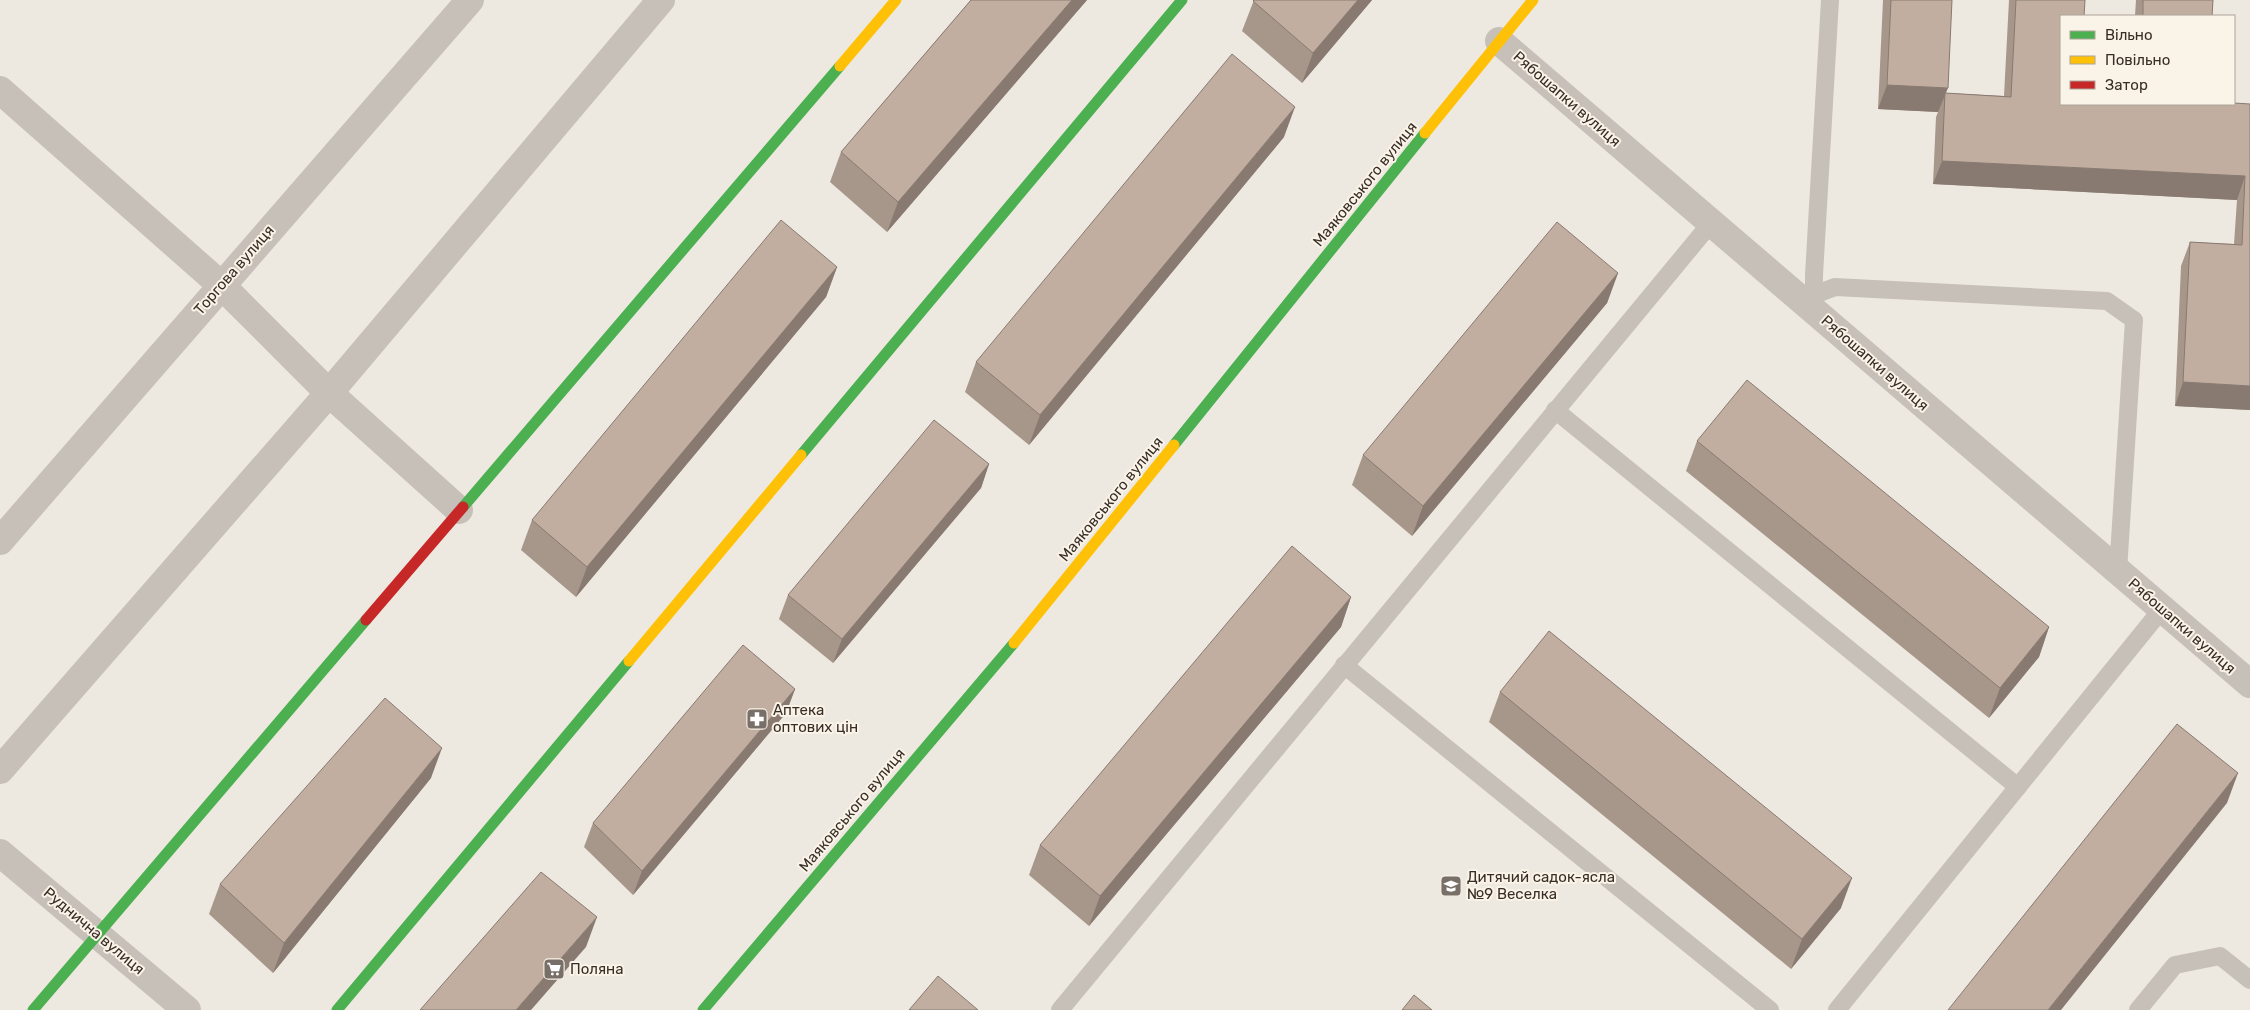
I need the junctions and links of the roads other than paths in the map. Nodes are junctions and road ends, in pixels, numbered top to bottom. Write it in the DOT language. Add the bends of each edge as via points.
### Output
graph roads {
  1 [pos="470,0"];
  2 [pos="661,0"];
  3 [pos="896,0"];
  4 [pos="1182,0"];
  5 [pos="1533,0"];
  6 [pos="1830,0"];
  7 [pos="1499,41"];
  8 [pos="0,90"];
  9 [pos="1711,223"];
  10 [pos="220,285"];
  11 [pos="1813,299"];
  12 [pos="329,393"];
  13 [pos="1555,410"];
  14 [pos="459,510"];
  15 [pos="0,541"];
  16 [pos="2118,571"];
  17 [pos="2162,609"];
  18 [pos="1344,665"];
  19 [pos="2250,684"];
  20 [pos="0,770"];
  21 [pos="2018,787"];
  22 [pos="0,853"];
  23 [pos="97,934"];
  24 [pos="2250,980"];
  25 [pos="33,1010"];
  26 [pos="187,1010"];
  27 [pos="336,1010"];
  28 [pos="703,1010"];
  29 [pos="1060,1010"];
  30 [pos="1770,1010"];
  31 [pos="1837,1010"];
  32 [pos="2138,1010"];
  1 -- 10 [label="street, Торгова вулиця"];
  2 -- 12 [label="street"];
  3 -- 14 [label="street"];
  4 -- 27 [label="street"];
  5 -- 7 [label="street, Маяковського вулиця"];
  6 -- 11 [label="lane"];
  7 -- 9 [label="street, Рябошапки вулиця"];
  7 -- 28 [label="street, Маяковського вулиця" via="1017,639"];
  8 -- 10 [label="street"];
  9 -- 11 [label="street, Рябошапки вулиця"];
  9 -- 13 [label="lane"];
  10 -- 12 [label="street"];
  10 -- 15 [label="street, Торгова вулиця"];
  11 -- 16 [label="street, Рябошапки вулиця"];
  11 -- 16 [label="lane" via="1835,287 2106,301 2134,320"];
  12 -- 14 [label="street"];
  12 -- 20 [label="street"];
  13 -- 18 [label="lane"];
  13 -- 21 [label="lane"];
  14 -- 23 [label="street"];
  16 -- 17 [label="street, Рябошапки вулиця"];
  17 -- 19 [label="street, Рябошапки вулиця"];
  17 -- 21 [label="lane"];
  18 -- 29 [label="lane"];
  18 -- 30 [label="lane"];
  21 -- 31 [label="lane"];
  22 -- 23 [label="street, Руднична вулиця"];
  23 -- 25 [label="street"];
  23 -- 26 [label="street, Руднична вулиця"];
  24 -- 32 [label="lane" via="2220,956 2175,965"];
}
